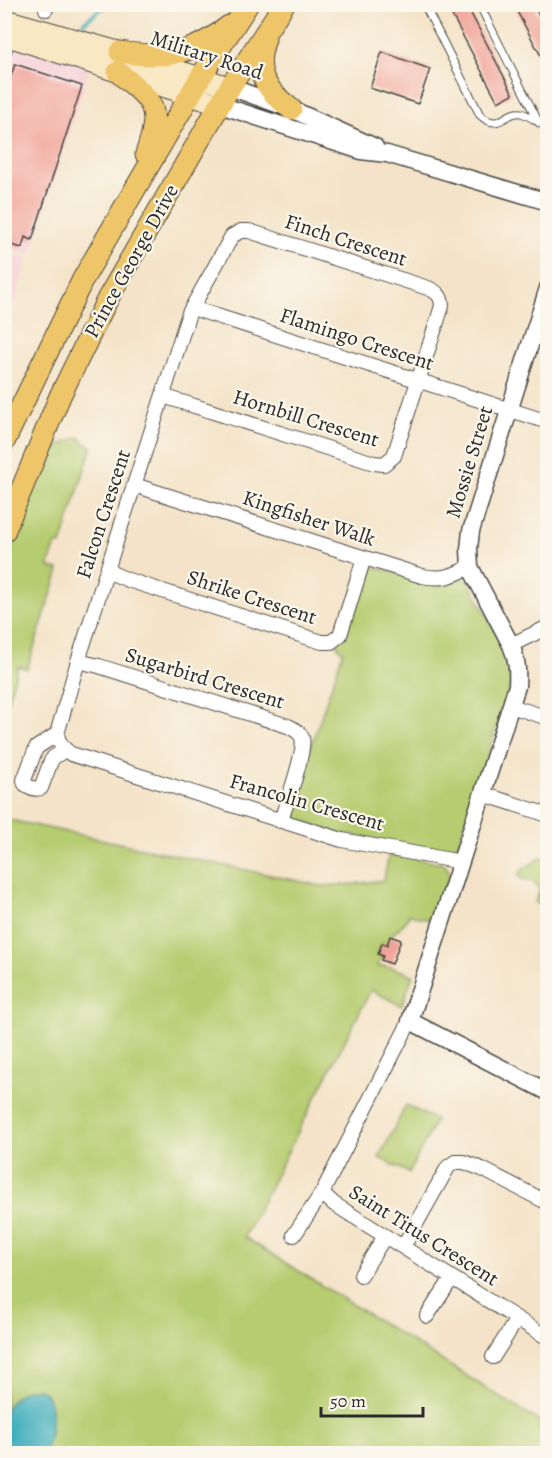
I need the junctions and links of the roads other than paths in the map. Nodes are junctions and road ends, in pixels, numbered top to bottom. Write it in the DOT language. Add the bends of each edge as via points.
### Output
graph roads {
  1 [pos="248,4"];
  2 [pos="423,4"];
  3 [pos="482,4"];
  4 [pos="279,12"];
  5 [pos="235,22"];
  6 [pos="7,30"];
  7 [pos="4,61"];
  8 [pos="119,62"];
  9 [pos="195,87"];
  10 [pos="224,96"];
  11 [pos="291,109"];
  12 [pos="539,123"];
  13 [pos="548,127"];
  14 [pos="387,154"];
  15 [pos="548,202"];
  16 [pos="124,208"];
  17 [pos="548,288"];
  18 [pos="192,308"];
  19 [pos="418,382"];
  20 [pos="163,396"];
  21 [pos="509,410"];
  22 [pos="548,422"];
  23 [pos="4,441"];
  24 [pos="134,485"];
  25 [pos="4,532"];
  26 [pos="364,558"];
  27 [pos="470,567"];
  28 [pos="107,571"];
  29 [pos="548,627"];
  30 [pos="511,645"];
  31 [pos="78,661"];
  32 [pos="511,706"];
  33 [pos="548,718"];
  34 [pos="57,734"];
  35 [pos="65,750"];
  36 [pos="483,794"];
  37 [pos="548,814"];
  38 [pos="280,821"];
  39 [pos="461,862"];
  40 [pos="410,1021"];
  41 [pos="548,1092"];
  42 [pos="322,1193"];
  43 [pos="548,1203"];
  44 [pos="294,1235"];
  45 [pos="385,1236"];
  46 [pos="403,1247"];
  47 [pos="361,1275"];
  48 [pos="452,1278"];
  49 [pos="427,1316"];
  50 [pos="517,1319"];
  51 [pos="548,1338"];
  52 [pos="493,1357"];
  1 -- 5 [label="main road, Prince George Drive"];
  2 -- 12 [label="lane" via="480,115 495,122 521,113"];
  3 -- 12 [label="lane"];
  4 -- 10 [label="main road, Prince George Drive"];
  4 -- 11 [label="main road" via="260,60 264,82"];
  5 -- 8 [label="main road" via="210,40 181,52 143,55"];
  5 -- 9 [label="main road, Prince George Drive"];
  6 -- 7 [label="lane"];
  6 -- 8 [label="main road, Military Road"];
  8 -- 9 [label="main road, Military Road"];
  8 -- 16 [label="main road" via="143,93 154,116 144,161"];
  9 -- 10 [label="main road, Military Road"];
  9 -- 16 [label="main road, Prince George Drive"];
  10 -- 11 [label="street, Military Road"];
  10 -- 14 [label="street, Military Road" via="350,148"];
  10 -- 25 [label="main road, Prince George Drive" via="108,298 60,396"];
  11 -- 14 [label="street, Military Road"];
  12 -- 13 [label="lane"];
  14 -- 15 [label="street, Military Road"];
  16 -- 23 [label="main road, Prince George Drive" via="83,279"];
  17 -- 21 [label="street, Mossie Street"];
  18 -- 19 [label="street, Flamingo Crescent"];
  18 -- 19 [label="street, Finch Crescent" via="229,240 241,231 428,288 439,294 442,306"];
  18 -- 20 [label="street, Falcon Crescent"];
  19 -- 20 [label="street, Hornbill Crescent" via="394,456 379,464"];
  19 -- 21 [label="street, Flamingo Crescent"];
  20 -- 24 [label="street, Falcon Crescent"];
  21 -- 22 [label="street, Flamingo Crescent"];
  21 -- 27 [label="street, Mossie Street" via="471,531"];
  24 -- 26 [label="street, Kingfisher Walk"];
  24 -- 28 [label="street, Falcon Crescent"];
  26 -- 27 [label="street, Kingfisher Walk" via="440,578"];
  26 -- 28 [label="street, Shrike Crescent" via="340,635 331,642"];
  27 -- 30 [label="street, Mossie Street"];
  28 -- 31 [label="street, Falcon Crescent"];
  29 -- 30 [label="street"];
  30 -- 32 [label="street" via="518,670"];
  31 -- 34 [label="street, Falcon Crescent"];
  31 -- 38 [label="street, Sugarbird Crescent" via="295,730 303,744"];
  32 -- 33 [label="street"];
  32 -- 36 [label="street"];
  34 -- 35 [label="street"];
  34 -- 35 [label="street" via="36,748 25,784 41,788 51,760"];
  35 -- 38 [label="street, Francolin Crescent"];
  36 -- 37 [label="street"];
  36 -- 39 [label="street"];
  38 -- 39 [label="street, Francolin Crescent" via="342,840"];
  39 -- 40 [label="street"];
  40 -- 41 [label="street"];
  40 -- 42 [label="street, Saint Titus Crescent"];
  42 -- 44 [label="street"];
  42 -- 45 [label="street, Saint Titus Crescent"];
  43 -- 46 [label="street" via="482,1169 455,1162 448,1167"];
  45 -- 46 [label="street, Saint Titus Crescent"];
  45 -- 47 [label="street"];
  46 -- 48 [label="street, Saint Titus Crescent"];
  48 -- 49 [label="street"];
  48 -- 50 [label="street, Saint Titus Crescent"];
  50 -- 51 [label="street, Saint Titus Crescent"];
  50 -- 52 [label="street"];
}
